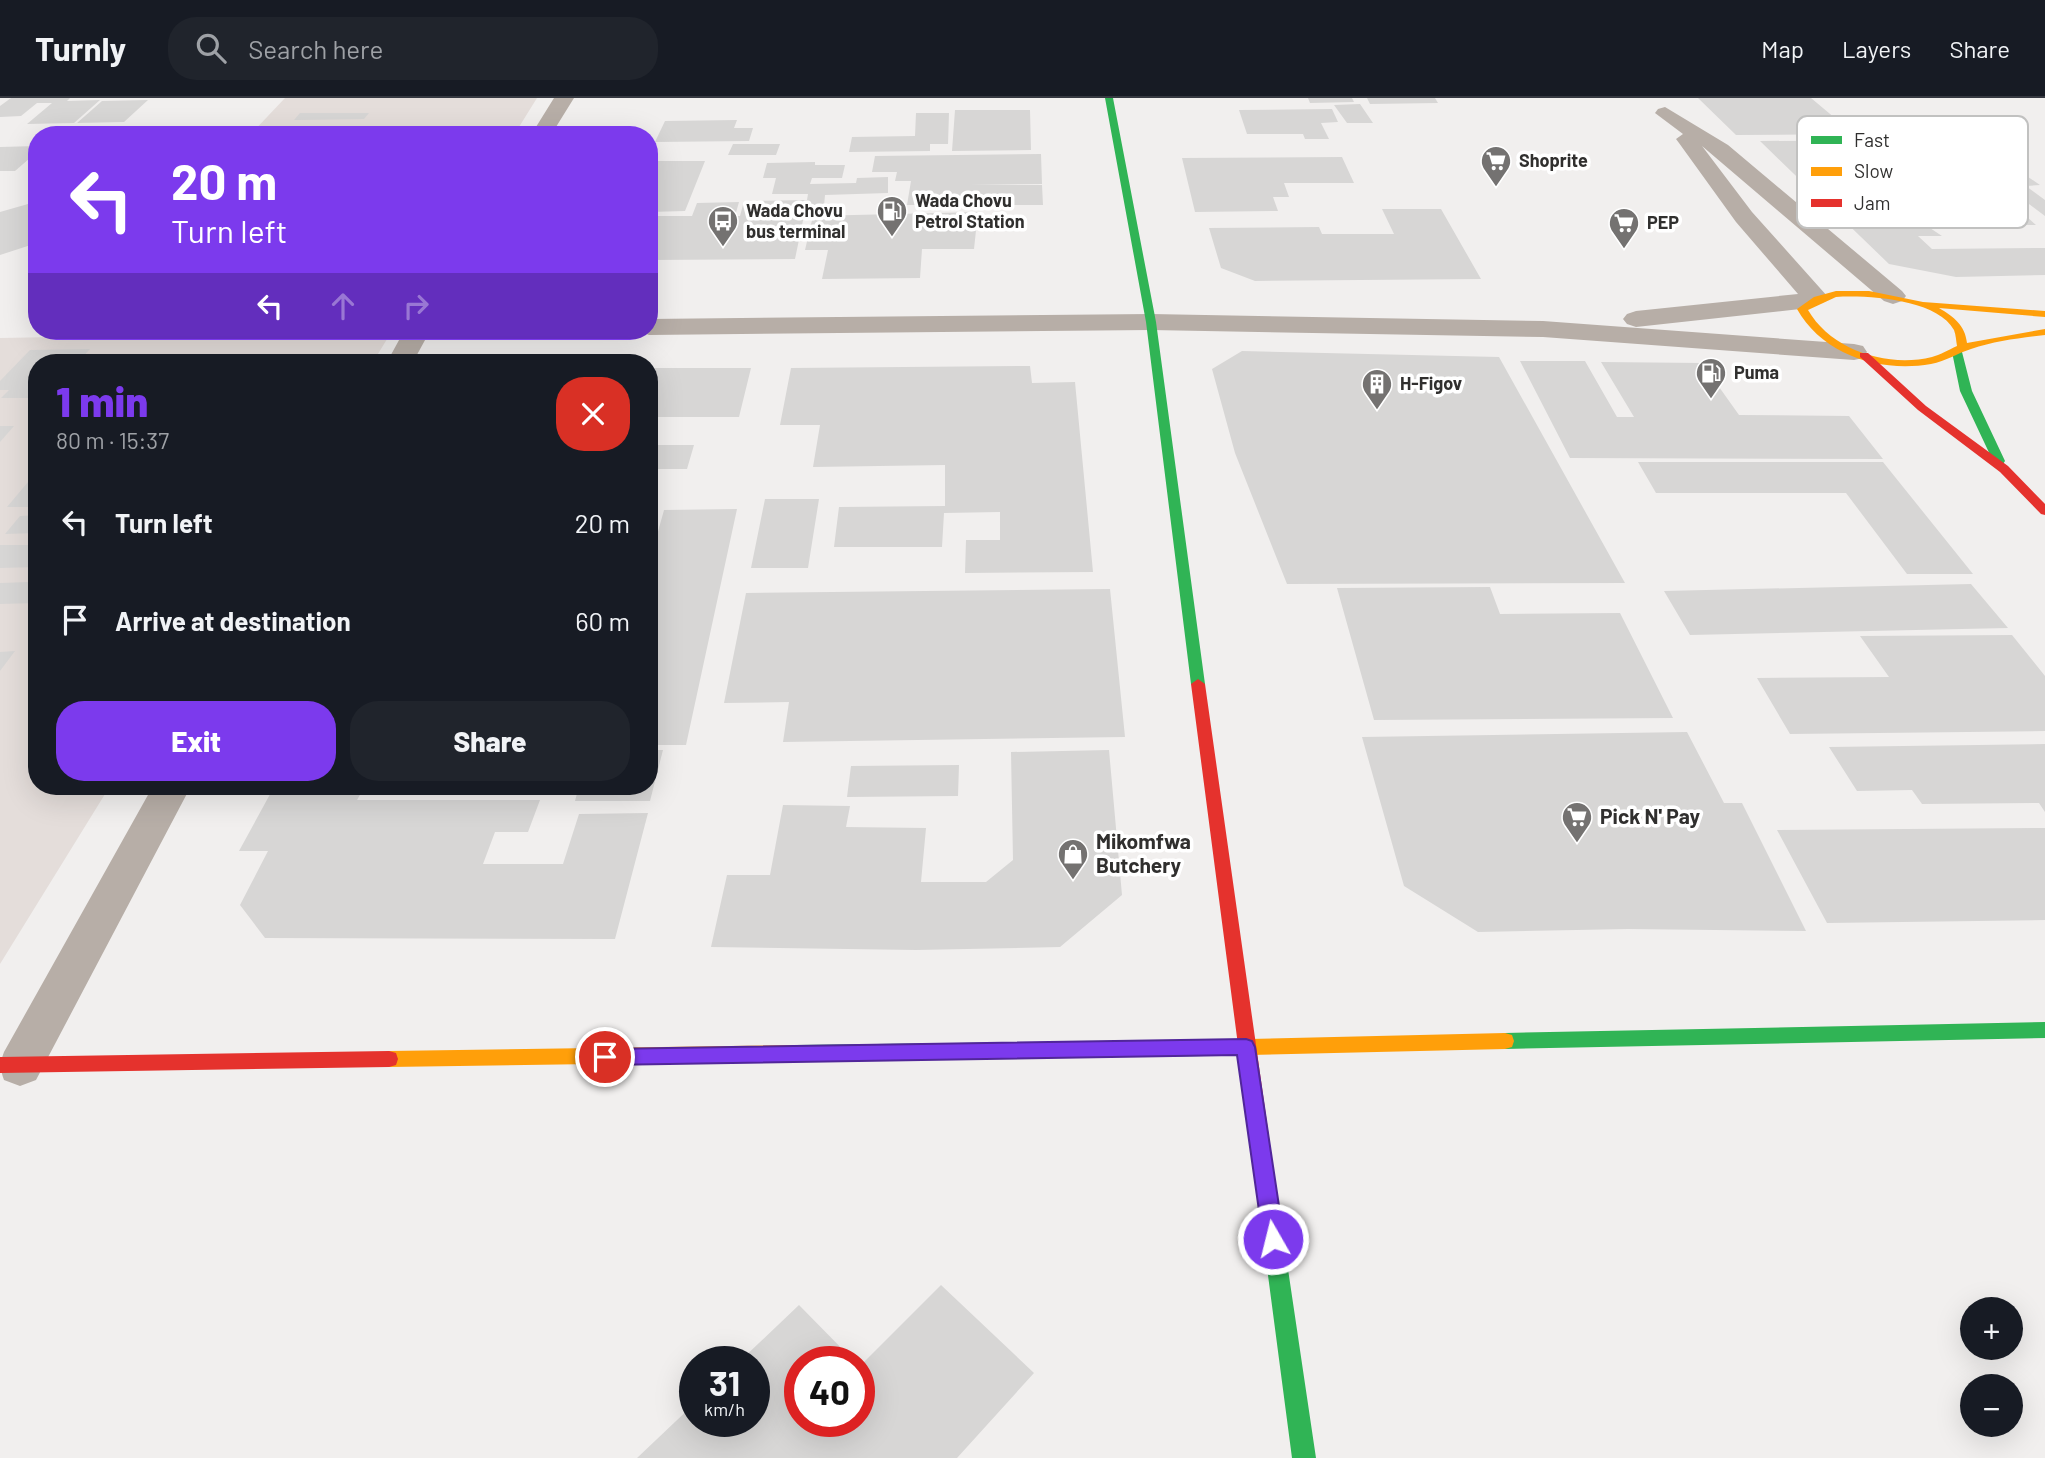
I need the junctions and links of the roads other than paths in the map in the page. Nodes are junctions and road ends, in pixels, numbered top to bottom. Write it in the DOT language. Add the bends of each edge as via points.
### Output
graph roads {
  1 [pos="564,98"];
  2 [pos="1109,98"];
  3 [pos="1658,105"];
  4 [pos="547,126"];
  5 [pos="1797,214"];
  6 [pos="1813,228"];
  7 [pos="1893,296"];
  8 [pos="1812,299"];
  9 [pos="1917,303"];
  10 [pos="2045,314"];
  11 [pos="1151,322"];
  12 [pos="658,327"];
  13 [pos="1543,329"];
  14 [pos="2045,332"];
  15 [pos="1959,350"];
  16 [pos="1859,353"];
  17 [pos="2004,469"];
  18 [pos="2045,511"];
  19 [pos="167,795"];
  20 [pos="2045,1031"];
  21 [pos="1246,1047"];
  22 [pos="10,1065"];
  23 [pos="1304,1458"];
  1 -- 4 [label="street"];
  2 -- 11 [label="main road"];
  3 -- 5 [label="street" via="1721,149"];
  3 -- 8 [label="street"];
  6 -- 7 [label="street"];
  7 -- 8 [label="main road" via="1848,291"];
  7 -- 9 [label="main road"];
  8 -- 13 [label="street"];
  8 -- 16 [label="main road" via="1802,309 1813,331"];
  9 -- 10 [label="main road"];
  9 -- 15 [label="main road" via="1955,325 1963,336"];
  11 -- 12 [label="street"];
  11 -- 13 [label="street"];
  11 -- 21 [label="main road"];
  13 -- 16 [label="street"];
  14 -- 15 [label="main road"];
  15 -- 16 [label="main road" via="1946,358 1909,362"];
  15 -- 17 [label="main road" via="1966,391"];
  16 -- 17 [label="main road" via="1922,408"];
  17 -- 18 [label="main road"];
  19 -- 22 [label="street"];
  20 -- 21 [label="main road"];
  21 -- 22 [label="main road"];
  21 -- 23 [label="main road"];
}
